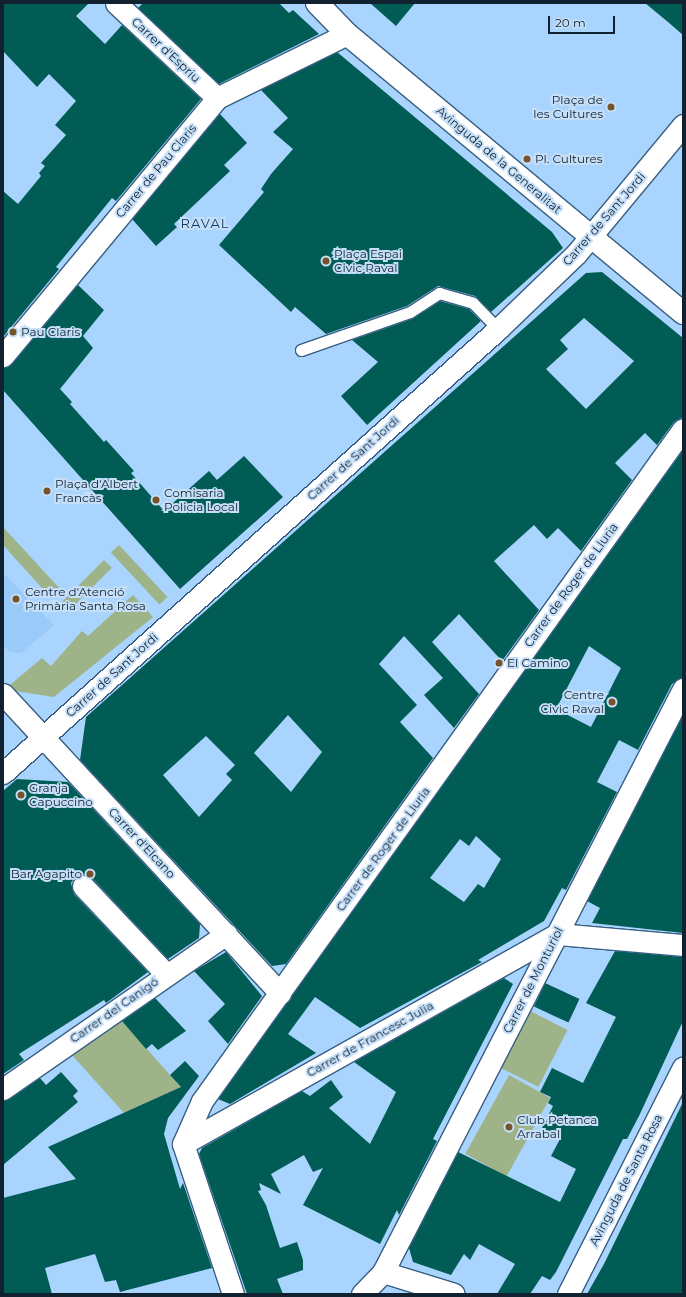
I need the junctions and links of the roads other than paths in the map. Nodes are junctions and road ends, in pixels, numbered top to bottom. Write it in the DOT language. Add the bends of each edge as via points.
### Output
graph roads {
  1 [pos="116,3"];
  2 [pos="317,3"];
  3 [pos="347,34"];
  4 [pos="217,98"];
  5 [pos="683,126"];
  6 [pos="590,236"];
  7 [pos="394,312"];
  8 [pos="410,312"];
  9 [pos="683,313"];
  10 [pos="498,329"];
  11 [pos="301,350"];
  12 [pos="3,356"];
  13 [pos="683,429"];
  14 [pos="683,689"];
  15 [pos="3,694"];
  16 [pos="43,737"];
  17 [pos="3,773"];
  18 [pos="82,886"];
  19 [pos="226,934"];
  20 [pos="557,934"];
  21 [pos="683,945"];
  22 [pos="166,974"];
  23 [pos="280,993"];
  24 [pos="683,1067"];
  25 [pos="3,1088"];
  26 [pos="183,1144"];
  27 [pos="383,1272"];
  28 [pos="234,1294"];
  29 [pos="362,1294"];
  30 [pos="454,1294"];
  31 [pos="568,1294"];
  1 -- 4 [label="street, Carrer d'Espriu"];
  2 -- 3 [label="street, Avinguda de la Generalitat"];
  3 -- 4 [label="street, Carrer de Pau Claris"];
  3 -- 6 [label="street, Avinguda de la Generalitat"];
  4 -- 12 [label="street, Carrer de Pau Claris"];
  5 -- 6 [label="street, Carrer de Sant Jordi"];
  6 -- 9 [label="street, Avinguda de la Generalitat"];
  6 -- 10 [label="street, Carrer de Sant Jordi" via="576,254"];
  7 -- 8 [label="lane"];
  8 -- 10 [label="lane" via="439,293 473,303"];
  8 -- 11 [label="lane" via="335,334"];
  10 -- 16 [label="street, Carrer de Sant Jordi"];
  13 -- 23 [label="street, Carrer de Roger de Lluria"];
  14 -- 20 [label="street, Carrer de Monturiol"];
  15 -- 16 [label="street, Carrer d'Elcano"];
  16 -- 17 [label="street, Carrer de Sant Jordi"];
  16 -- 19 [label="street, Carrer d'Elcano"];
  18 -- 22 [label="street"];
  19 -- 22 [label="street, Carrer del Canigó"];
  19 -- 23 [label="street, Carrer d'Elcano"];
  20 -- 21 [label="street"];
  20 -- 26 [label="street, Carrer de Francesc Julia"];
  20 -- 27 [label="street, Carrer de Monturiol"];
  22 -- 25 [label="street, Carrer del Canigó"];
  23 -- 26 [label="street, Carrer de Roger de Lluria" via="205,1095"];
  24 -- 31 [label="street, Avinguda de Santa Rosa"];
  26 -- 28 [label="street"];
  27 -- 29 [label="street, Carrer de Monturiol"];
  27 -- 30 [label="street"];
}
